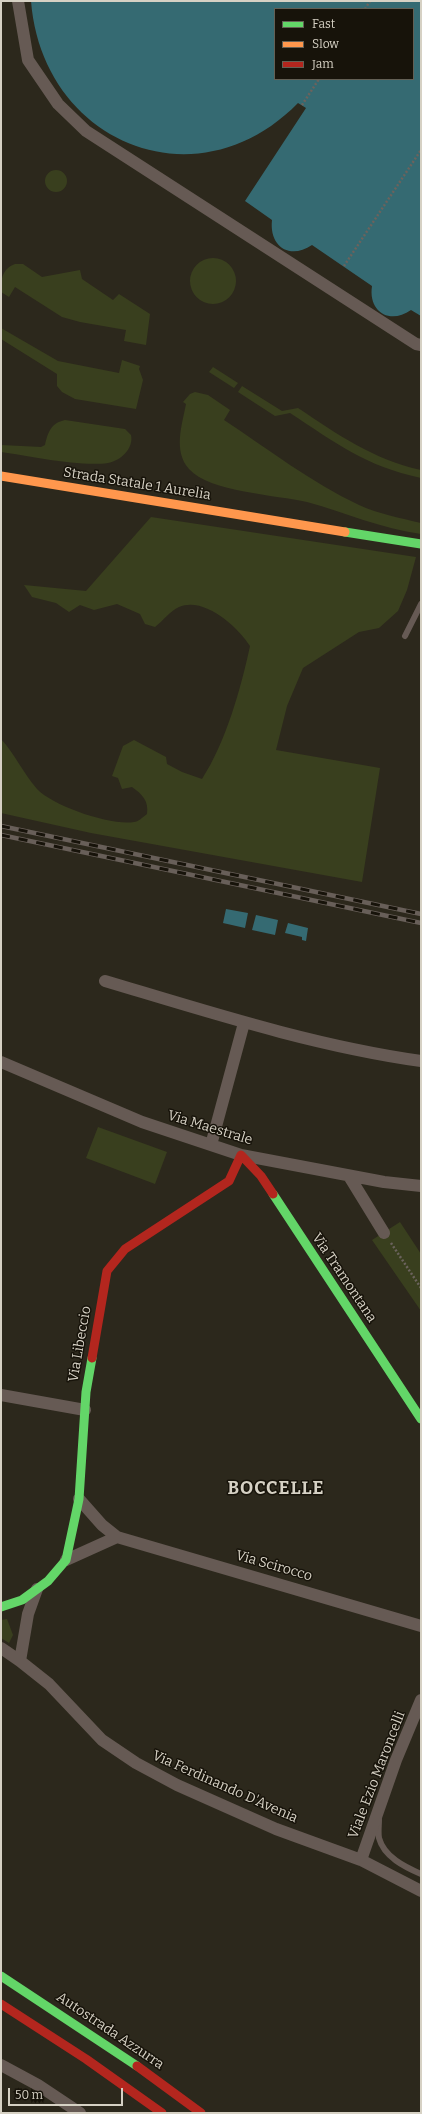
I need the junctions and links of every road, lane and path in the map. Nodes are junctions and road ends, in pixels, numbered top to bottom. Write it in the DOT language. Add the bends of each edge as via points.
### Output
graph roads {
  1 [pos="18,1"];
  2 [pos="318,80"];
  3 [pos="302,105"];
  4 [pos="421,150"];
  5 [pos="344,266"];
  6 [pos="421,345"];
  7 [pos="1,476"];
  8 [pos="421,544"];
  9 [pos="421,604"];
  10 [pos="405,636"];
  11 [pos="106,981"];
  12 [pos="244,1022"];
  13 [pos="421,1061"];
  14 [pos="1,1062"];
  15 [pos="211,1144"];
  16 [pos="241,1155"];
  17 [pos="349,1176"];
  18 [pos="421,1186"];
  19 [pos="384,1233"];
  20 [pos="421,1288"];
  21 [pos="1,1394"];
  22 [pos="85,1410"];
  23 [pos="421,1419"];
  24 [pos="79,1500"];
  25 [pos="117,1537"];
  26 [pos="66,1560"];
  27 [pos="37,1589"];
  28 [pos="1,1607"];
  29 [pos="421,1626"];
  30 [pos="1,1648"];
  31 [pos="20,1661"];
  32 [pos="421,1700"];
  33 [pos="379,1809"];
  34 [pos="361,1860"];
  35 [pos="421,1874"];
  36 [pos="421,1891"];
  37 [pos="1,1976"];
  38 [pos="1,2004"];
  39 [pos="92,2024"];
  40 [pos="131,2061"];
  41 [pos="1,2065"];
  42 [pos="80,2113"];
  43 [pos="162,2113"];
  44 [pos="201,2113"];
  1 -- 6 [label="street" via="28,60 58,104 86,131 409,340"];
  2 -- 3 [label="path"];
  4 -- 5 [label="path"];
  7 -- 8 [label="main road, Strada Statale 1 Aurelia"];
  9 -- 10 [label="lane"];
  11 -- 12 [label="street"];
  12 -- 13 [label="street" via="380,1055"];
  12 -- 15 [label="street"];
  14 -- 15 [label="street, Via Maestrale" via="142,1122"];
  15 -- 16 [label="street, Via Maestrale"];
  16 -- 17 [label="street, Via Maestrale"];
  16 -- 22 [label="main road, Via Libeccio" via="230,1181 125,1249 107,1271"];
  16 -- 23 [label="main road, Via Tramontana" via="261,1176"];
  17 -- 18 [label="street, Via Maestrale"];
  17 -- 19 [label="street"];
  19 -- 20 [label="path"];
  21 -- 22 [label="street"];
  22 -- 24 [label="main road, Via Libeccio"];
  24 -- 25 [label="street, Via Scirocco"];
  24 -- 26 [label="main road, Via Libeccio"];
  25 -- 26 [label="street"];
  25 -- 29 [label="street, Via Scirocco"];
  26 -- 27 [label="main road, Via Libeccio" via="48,1582"];
  27 -- 28 [label="main road, Via Libeccio" via="22,1600"];
  27 -- 31 [label="street" via="28,1614"];
  30 -- 31 [label="street, Via Ferdinando D'Avenia"];
  31 -- 34 [label="street, Via Ferdinando D'Avenia" via="49,1684 102,1740 136,1763 177,1785 276,1829"];
  32 -- 33 [label="street, Viale Ezio Maroncelli"];
  33 -- 34 [label="street, Viale Ezio Maroncelli"];
  33 -- 35 [label="lane" via="379,1838 384,1850 396,1861"];
  34 -- 36 [label="street, Via Ferdinando D'Avenia"];
  37 -- 40 [label="main road, Autostrada Azzurra"];
  38 -- 43 [label="main road" via="86,2059"];
  39 -- 40 [label="main road"];
  40 -- 44 [label="main road, Autostrada Azzurra"];
  41 -- 42 [label="street" via="38,2085"];
}
